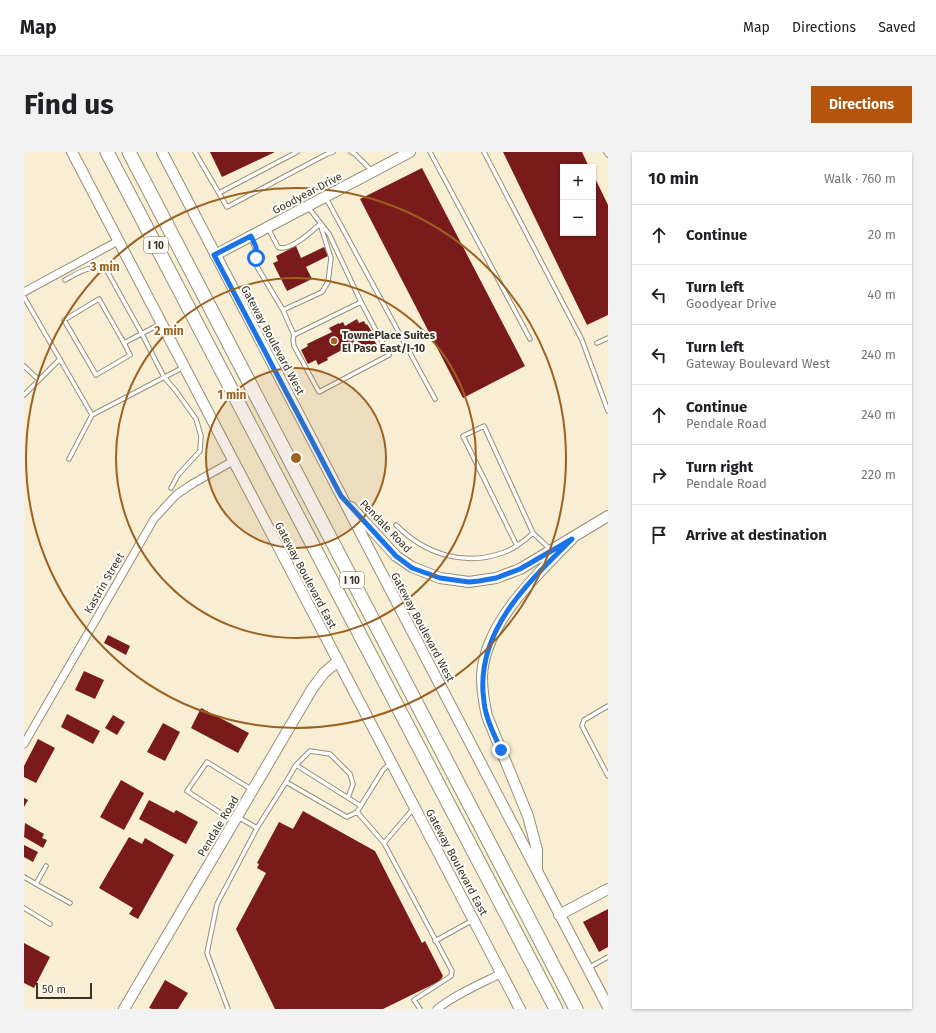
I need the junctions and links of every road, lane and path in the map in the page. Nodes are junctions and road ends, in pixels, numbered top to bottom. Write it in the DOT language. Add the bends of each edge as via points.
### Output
graph roads {
  1 [pos="72,152"];
  2 [pos="129,152"];
  3 [pos="162,152"];
  4 [pos="195,152"];
  5 [pos="297,152"];
  6 [pos="323,152"];
  7 [pos="334,152"];
  8 [pos="350,152"];
  9 [pos="410,152"];
  10 [pos="430,152"];
  11 [pos="484,152"];
  12 [pos="606,152"];
  13 [pos="108,153"];
  14 [pos="327,153"];
  15 [pos="608,156"];
  16 [pos="372,172"];
  17 [pos="219,193"];
  18 [pos="325,197"];
  19 [pos="308,206"];
  20 [pos="320,224"];
  21 [pos="268,227"];
  22 [pos="251,236"];
  23 [pos="118,241"];
  24 [pos="214,255"];
  25 [pos="65,280"];
  26 [pos="24,292"];
  27 [pos="24,297"];
  28 [pos="361,302"];
  29 [pos="283,310"];
  30 [pos="161,323"];
  31 [pos="142,334"];
  32 [pos="294,335"];
  33 [pos="608,338"];
  34 [pos="530,339"];
  35 [pos="124,343"];
  36 [pos="596,343"];
  37 [pos="60,359"];
  38 [pos="24,366"];
  39 [pos="184,367"];
  40 [pos="164,377"];
  41 [pos="39,380"];
  42 [pos="24,396"];
  43 [pos="435,399"];
  44 [pos="608,411"];
  45 [pos="92,415"];
  46 [pos="69,460"];
  47 [pos="233,461"];
  48 [pos="170,488"];
  49 [pos="341,496"];
  50 [pos="607,519"];
  51 [pos="396,526"];
  52 [pos="533,533"];
  53 [pos="572,539"];
  54 [pos="517,546"];
  55 [pos="551,551"];
  56 [pos="338,661"];
  57 [pos="608,706"];
  58 [pos="24,744"];
  59 [pos="391,762"];
  60 [pos="296,765"];
  61 [pos="608,776"];
  62 [pos="286,782"];
  63 [pos="253,790"];
  64 [pos="348,798"];
  65 [pos="360,806"];
  66 [pos="415,807"];
  67 [pos="357,812"];
  68 [pos="236,819"];
  69 [pos="257,828"];
  70 [pos="384,843"];
  71 [pos="46,866"];
  72 [pos="537,871"];
  73 [pos="24,877"];
  74 [pos="36,884"];
  75 [pos="608,889"];
  76 [pos="70,903"];
  77 [pos="24,908"];
  78 [pos="560,915"];
  79 [pos="474,920"];
  80 [pos="50,924"];
  81 [pos="436,941"];
  82 [pos="608,957"];
  83 [pos="587,968"];
  84 [pos="502,973"];
  85 [pos="608,1007"];
  86 [pos="124,1009"];
  87 [pos="228,1009"];
  88 [pos="420,1009"];
  89 [pos="437,1009"];
  90 [pos="520,1009"];
  91 [pos="556,1009"];
  92 [pos="576,1009"];
  1 -- 23 [label="main road, Gateway Boulevard East"];
  2 -- 92 [label="highway, I 10"];
  3 -- 24 [label="main road, Gateway Boulevard West"];
  4 -- 17 [label="lane"];
  5 -- 17 [label="lane"];
  6 -- 14 [label="lane"];
  7 -- 14 [label="lane"];
  8 -- 16 [label="lane"];
  9 -- 16 [label="main road, Goodyear Drive"];
  10 -- 34 [label="lane"];
  11 -- 44 [label="lane" via="582,340"];
  12 -- 15 [label="lane"];
  13 -- 91 [label="highway, I 10"];
  14 -- 17 [label="lane" via="227,207"];
  16 -- 18 [label="main road, Goodyear Drive"];
  18 -- 19 [label="main road, Goodyear Drive"];
  18 -- 43 [label="lane"];
  19 -- 20 [label="lane"];
  19 -- 21 [label="main road, Goodyear Drive"];
  20 -- 21 [label="lane" via="298,242 283,248 278,247"];
  20 -- 28 [label="lane" via="329,234"];
  20 -- 29 [label="lane" via="332,258 328,282 317,294"];
  21 -- 22 [label="main road, Goodyear Drive"];
  22 -- 24 [label="main road, Goodyear Drive"];
  22 -- 29 [label="lane" via="256,251 255,262"];
  23 -- 26 [label="street"];
  23 -- 30 [label="main road, Gateway Boulevard East"];
  24 -- 49 [label="main road, Gateway Boulevard West"];
  25 -- 31 [label="lane" via="85,269 98,267 107,271"];
  27 -- 37 [label="lane"];
  28 -- 32 [label="lane"];
  28 -- 32 [label="lane" via="389,355 319,392 294,346"];
  29 -- 32 [label="lane"];
  30 -- 31 [label="lane"];
  30 -- 39 [label="main road, Gateway Boulevard East"];
  31 -- 35 [label="lane"];
  31 -- 40 [label="lane"];
  33 -- 36 [label="lane"];
  35 -- 35 [label="lane" via="130,355 96,375 64,320 99,299"];
  37 -- 41 [label="lane"];
  37 -- 45 [label="lane"];
  38 -- 41 [label="lane"];
  39 -- 40 [label="lane"];
  39 -- 47 [label="main road, Gateway Boulevard East"];
  40 -- 45 [label="lane"];
  40 -- 48 [label="lane" via="196,419 201,436 200,451"];
  41 -- 42 [label="lane"];
  45 -- 46 [label="lane"];
  47 -- 56 [label="main road, Gateway Boulevard East"];
  47 -- 58 [label="street, Kastrin Street" via="176,495 154,519"];
  49 -- 55 [label="main road, Pendale Road" via="396,556 412,568 440,578 469,582 496,578 520,569"];
  49 -- 72 [label="main road, Gateway Boulevard West"];
  50 -- 53 [label="main road, Pendale Road"];
  51 -- 54 [label="lane" via="419,545 455,557 488,557"];
  52 -- 54 [label="lane"];
  52 -- 54 [label="lane" via="484,426 463,436"];
  52 -- 55 [label="lane"];
  53 -- 55 [label="main road, Pendale Road"];
  53 -- 72 [label="main road, Pendale Road" via="525,587 505,614 488,647 482,676 487,716 534,832"];
  56 -- 59 [label="main road, Gateway Boulevard East"];
  56 -- 63 [label="main road, Pendale Road" via="324,673 312,689"];
  57 -- 61 [label="lane" via="584,720 582,726"];
  59 -- 65 [label="lane"];
  59 -- 66 [label="main road, Gateway Boulevard East"];
  60 -- 62 [label="lane"];
  60 -- 64 [label="lane"];
  60 -- 64 [label="lane" via="310,751 330,754 350,774 353,784"];
  62 -- 67 [label="lane" via="347,816"];
  62 -- 69 [label="lane"];
  63 -- 68 [label="main road, Pendale Road"];
  63 -- 68 [label="lane" via="207,762 187,791"];
  64 -- 65 [label="lane"];
  65 -- 67 [label="lane"];
  66 -- 70 [label="lane"];
  66 -- 79 [label="main road, Gateway Boulevard East"];
  67 -- 70 [label="lane"];
  68 -- 69 [label="lane"];
  68 -- 86 [label="main road, Pendale Road"];
  69 -- 87 [label="lane" via="217,904 207,953"];
  70 -- 81 [label="lane"];
  71 -- 74 [label="lane"];
  72 -- 78 [label="main road, Gateway Boulevard West"];
  73 -- 74 [label="lane"];
  74 -- 76 [label="lane"];
  75 -- 78 [label="main road"];
  77 -- 80 [label="lane"];
  78 -- 83 [label="main road, Gateway Boulevard West"];
  79 -- 81 [label="lane"];
  79 -- 84 [label="main road, Gateway Boulevard East"];
  81 -- 88 [label="lane" via="452,971 451,976 414,1000"];
  82 -- 83 [label="lane"];
  83 -- 85 [label="main road, Gateway Boulevard West"];
  84 -- 89 [label="street"];
  84 -- 90 [label="main road, Gateway Boulevard East"];
}
